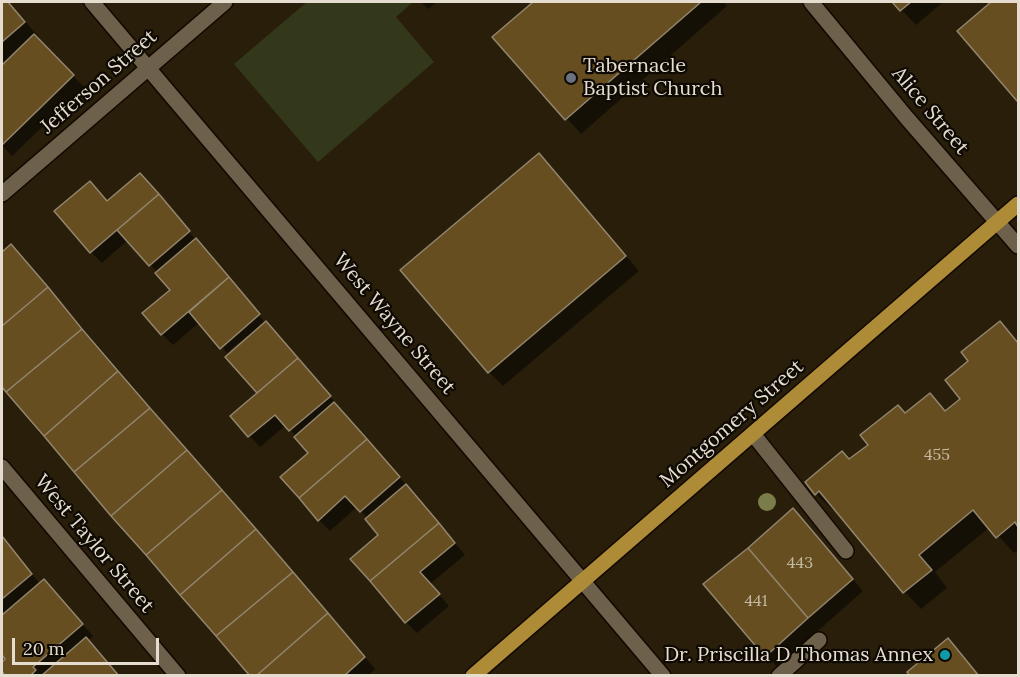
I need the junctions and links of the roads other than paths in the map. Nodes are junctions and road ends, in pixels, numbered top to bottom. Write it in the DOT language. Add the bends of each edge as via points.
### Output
graph roads {
  1 [pos="92,2"];
  2 [pos="225,2"];
  3 [pos="812,2"];
  4 [pos="148,66"];
  5 [pos="2,194"];
  6 [pos="1018,204"];
  7 [pos="997,222"];
  8 [pos="1018,246"];
  9 [pos="753,434"];
  10 [pos="2,467"];
  11 [pos="846,551"];
  12 [pos="584,581"];
  13 [pos="819,640"];
  14 [pos="178,675"];
  15 [pos="473,675"];
  16 [pos="663,675"];
  17 [pos="779,675"];
  1 -- 4 [label="street, West Wayne Street"];
  2 -- 4 [label="street, Jefferson Street"];
  3 -- 7 [label="street, Alice Street"];
  4 -- 5 [label="street, Jefferson Street"];
  4 -- 12 [label="street, West Wayne Street"];
  6 -- 7 [label="main road, Montgomery Street"];
  7 -- 8 [label="street, Alice Street"];
  7 -- 9 [label="main road, Montgomery Street"];
  9 -- 11 [label="street"];
  9 -- 12 [label="main road, Montgomery Street"];
  10 -- 14 [label="street, West Taylor Street"];
  12 -- 15 [label="main road, Montgomery Street"];
  12 -- 16 [label="street, West Wayne Street"];
  13 -- 17 [label="street"];
}
